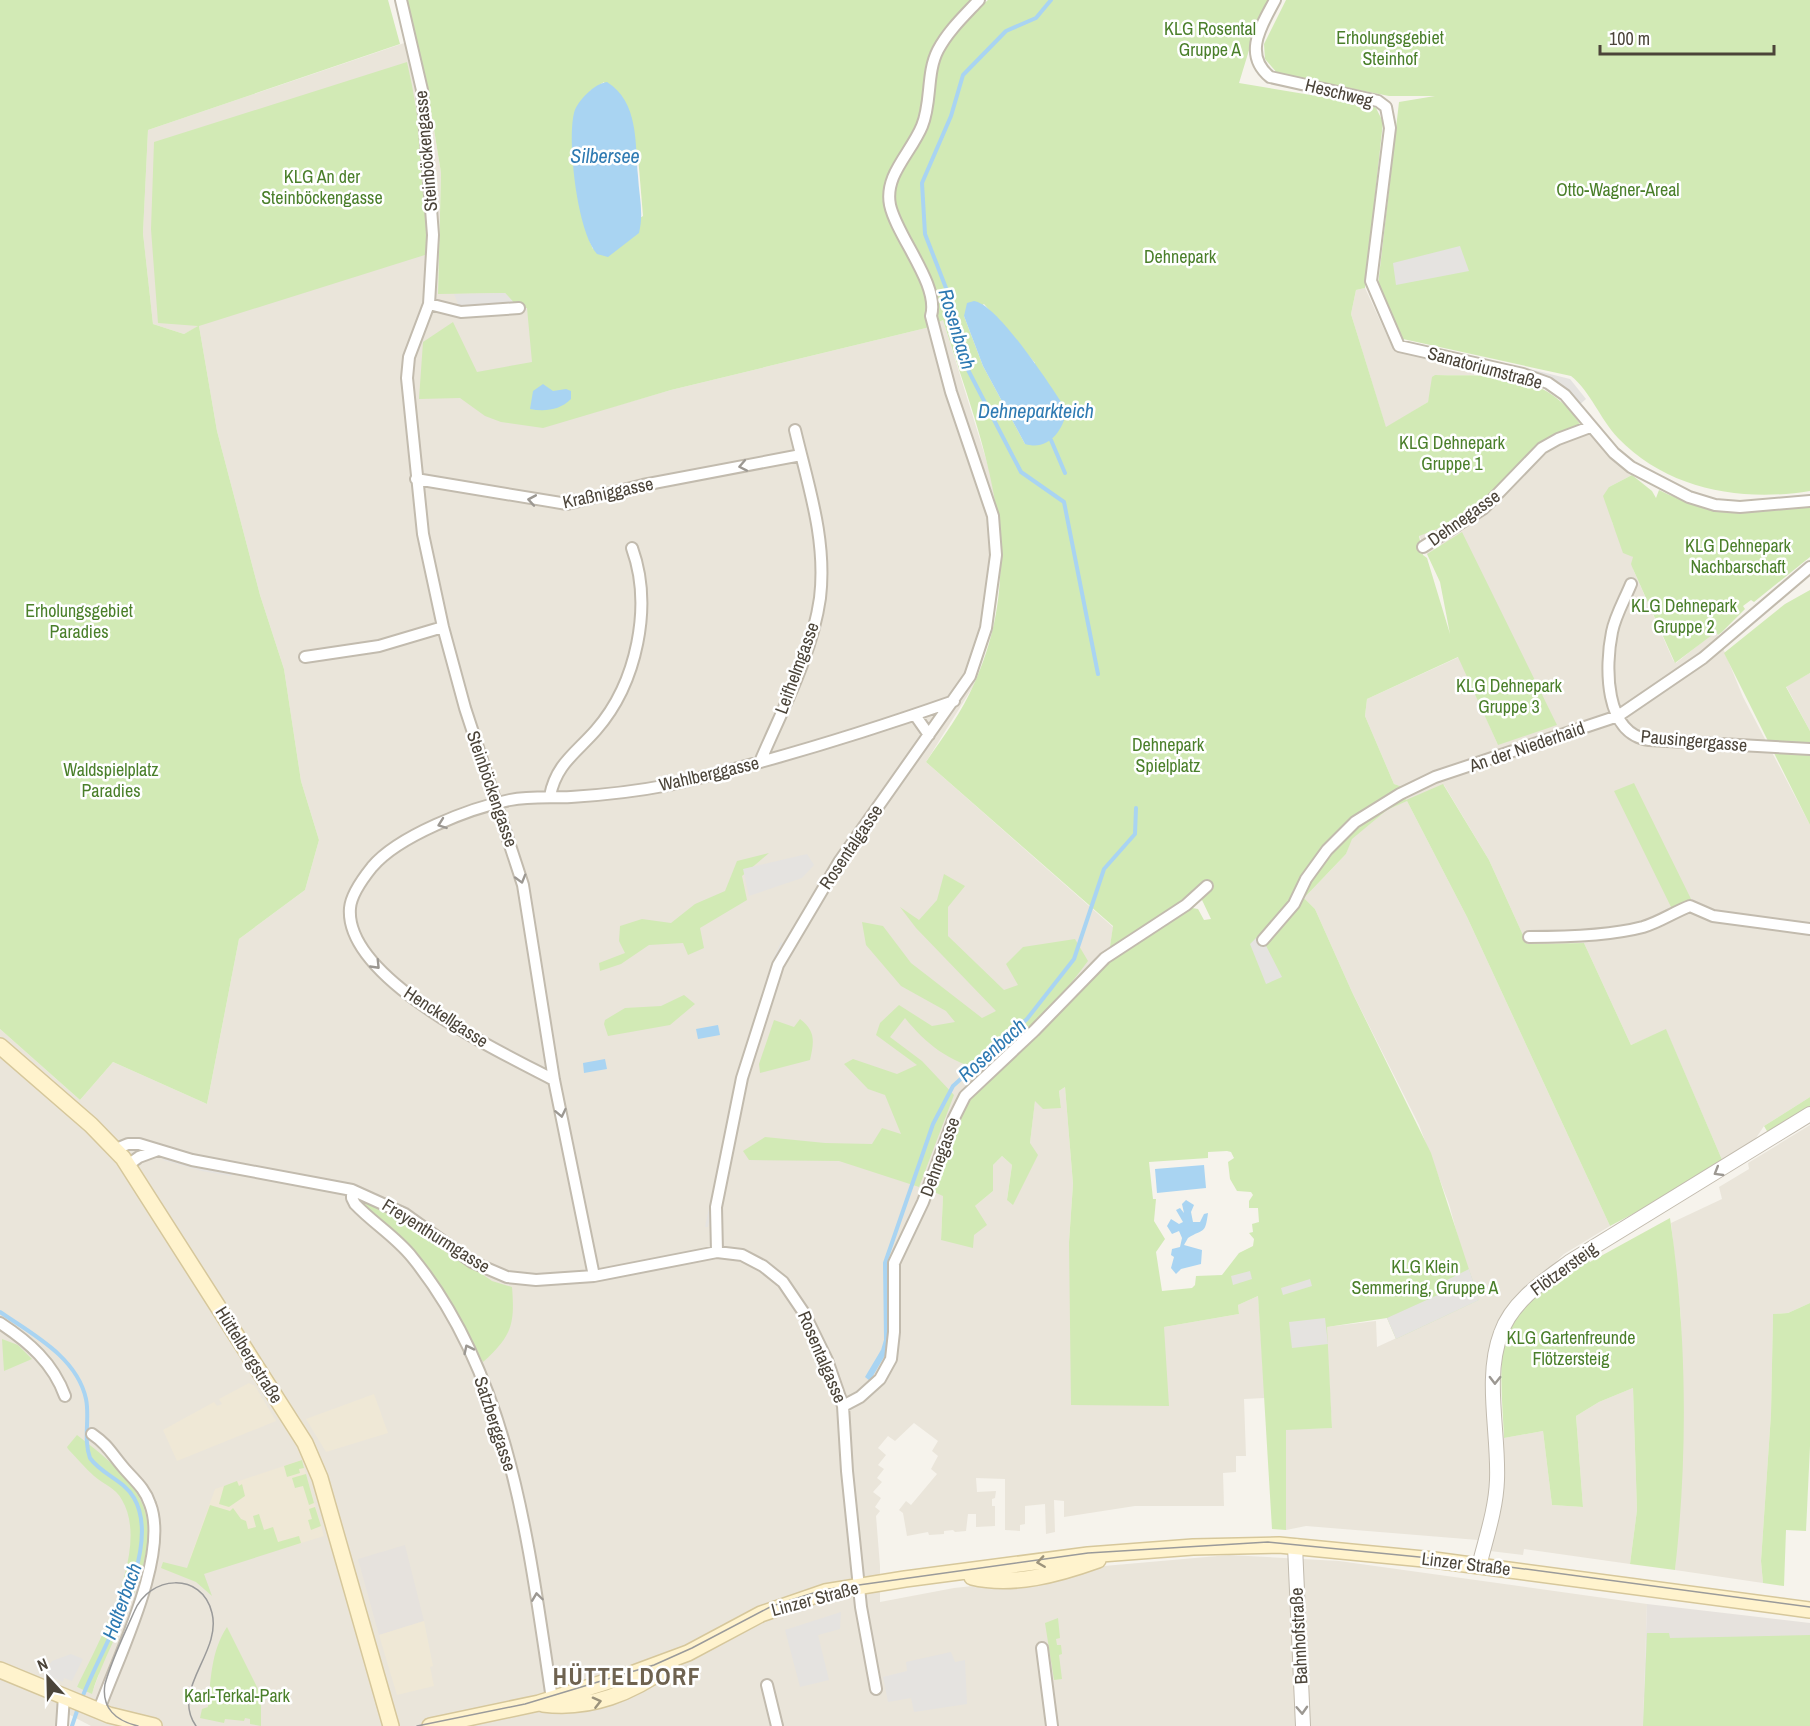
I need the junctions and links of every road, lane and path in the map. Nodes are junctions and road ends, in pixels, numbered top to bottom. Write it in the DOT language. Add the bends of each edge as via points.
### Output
graph roads {
  1 [pos="400,0"];
  2 [pos="979,0"];
  3 [pos="1275,0"];
  4 [pos="1374,250"];
  5 [pos="429,304"];
  6 [pos="519,308"];
  7 [pos="1590,427"];
  8 [pos="795,430"];
  9 [pos="801,455"];
  10 [pos="416,479"];
  11 [pos="1810,501"];
  12 [pos="1422,547"];
  13 [pos="632,548"];
  14 [pos="1810,567"];
  15 [pos="1631,584"];
  16 [pos="443,627"];
  17 [pos="305,657"];
  18 [pos="954,701"];
  19 [pos="915,715"];
  20 [pos="1618,716"];
  21 [pos="929,735"];
  22 [pos="1810,749"];
  23 [pos="760,762"];
  24 [pos="550,796"];
  25 [pos="497,803"];
  26 [pos="1207,886"];
  27 [pos="1810,929"];
  28 [pos="1529,937"];
  29 [pos="1263,940"];
  30 [pos="0,1046"];
  31 [pos="554,1080"];
  32 [pos="1810,1114"];
  33 [pos="116,1149"];
  34 [pos="158,1150"];
  35 [pos="128,1165"];
  36 [pos="352,1190"];
  37 [pos="717,1252"];
  38 [pos="594,1276"];
  39 [pos="0,1323"];
  40 [pos="65,1396"];
  41 [pos="843,1406"];
  42 [pos="92,1434"];
  43 [pos="1295,1546"];
  44 [pos="1479,1566"];
  45 [pos="860,1586"];
  46 [pos="1810,1610"];
  47 [pos="1042,1648"];
  48 [pos="0,1670"];
  49 [pos="767,1685"];
  50 [pos="876,1689"];
  51 [pos="545,1701"];
  52 [pos="81,1703"];
  53 [pos="62,1726"];
  54 [pos="154,1726"];
  55 [pos="391,1726"];
  56 [pos="430,1726"];
  57 [pos="777,1726"];
  58 [pos="1052,1726"];
  59 [pos="1303,1726"];
  1 -- 5 [label="street, Steinböckengasse" via="426,120 433,235"];
  2 -- 18 [label="street, Rosentalgasse" via="938,51 923,124 892,176 889,195 893,215 929,293 946,374 995,528 995,566 986,628 970,676"];
  3 -- 4 [label="street, Heschweg" via="1256,42 1255,55 1261,70 1270,77 1378,101 1386,107 1390,128"];
  4 -- 7 [label="street, Sanatoriumstraße" via="1372,287 1399,346 1548,383 1565,395"];
  5 -- 6 [label="street" via="461,312"];
  5 -- 10 [label="street, Steinböckengasse" via="409,357 407,378"];
  7 -- 11 [label="street, Sanatoriumstraße" via="1631,467 1689,497 1740,507"];
  7 -- 12 [label="street, Dehnegasse" via="1542,448 1484,508"];
  8 -- 9 [label="street, Leifhelmgasse"];
  9 -- 10 [label="street, Kraßniggasse, one-way" via="643,485 567,504"];
  9 -- 23 [label="street, Leifhelmgasse" via="815,508 821,556 820,597 812,635"];
  10 -- 16 [label="street, Steinböckengasse"];
  13 -- 24 [label="street" via="641,578 637,641 628,679 598,728 553,778"];
  14 -- 20 [label="street, An der Niederhaid" via="1703,658"];
  15 -- 20 [label="street, Pausingergasse" via="1612,629 1609,649 1610,683"];
  16 -- 17 [label="street" via="379,646"];
  16 -- 25 [label="street, Steinböckengasse"];
  18 -- 19 [label="street, Wahlberggasse"];
  18 -- 21 [label="street, Rosentalgasse"];
  19 -- 21 [label="street"];
  19 -- 23 [label="street, Wahlberggasse"];
  20 -- 22 [label="street, Pausingergasse" via="1625,729 1641,739"];
  20 -- 29 [label="street, An der Niederhaid" via="1435,777 1376,808 1355,822 1327,850 1294,904"];
  21 -- 37 [label="street, Rosentalgasse" via="839,862 778,965 742,1078 716,1207"];
  23 -- 24 [label="street, Wahlberggasse" via="666,785"];
  24 -- 25 [label="street, Wahlberggasse"];
  25 -- 31 [label="street, Steinböckengasse, one-way" via="524,885"];
  25 -- 31 [label="street, Henckellgasse, one-way" via="432,827 380,857 350,907 352,928 374,964 413,999 483,1043"];
  26 -- 41 [label="street, Dehnegasse" via="1186,905 1105,958 965,1096 924,1202 894,1263 891,1359 869,1389"];
  27 -- 28 [label="street" via="1713,916 1690,906 1632,929"];
  30 -- 33 [label="main road, Hüttelbergstraße"];
  31 -- 38 [label="street, Steinböckengasse, one-way"];
  32 -- 44 [label="street, Flötzersteig, one-way" via="1571,1261 1535,1287 1514,1311 1501,1332 1495,1359 1497,1483"];
  33 -- 34 [label="street, Freyenthurmgasse" via="133,1143"];
  33 -- 35 [label="main road, Hüttelbergstraße"];
  34 -- 35 [label="street"];
  34 -- 36 [label="street, Freyenthurmgasse"];
  35 -- 55 [label="main road, Hüttelbergstraße" via="310,1453"];
  36 -- 38 [label="street, Freyenthurmgasse" via="405,1214 458,1254 496,1274 536,1281"];
  51 -- 36 [label="street, Satzberggasse, one-way" via="521,1508 478,1371 424,1273 393,1236 355,1204"];
  37 -- 38 [label="street, Freyenthurmgasse"];
  37 -- 41 [label="street, Rosentalgasse" via="742,1254 783,1282 812,1326"];
  39 -- 40 [label="street" via="43,1358"];
  41 -- 45 [label="street, Rosentalgasse"];
  42 -- 52 [label="street" via="109,1446 141,1487 150,1501 155,1526 145,1586"];
  43 -- 44 [label="main road, Linzer Straße"];
  43 -- 45 [label="main road, Linzer Straße" via="1250,1544 1120,1553 1068,1571 1014,1580 951,1574"];
  43 -- 59 [label="street, Bahnhofstraße, one-way"];
  44 -- 46 [label="main road, Linzer Straße"];
  45 -- 50 [label="street, Rosentalgasse"];
  45 -- 51 [label="main road, Linzer Straße" via="825,1592 773,1609 688,1653"];
  47 -- 58 [label="street"];
  48 -- 52 [label="main road"];
  49 -- 57 [label="street"];
  51 -- 56 [label="main road, Linzer Straße"];
  52 -- 53 [label="street"];
  52 -- 54 [label="main road"];
}
